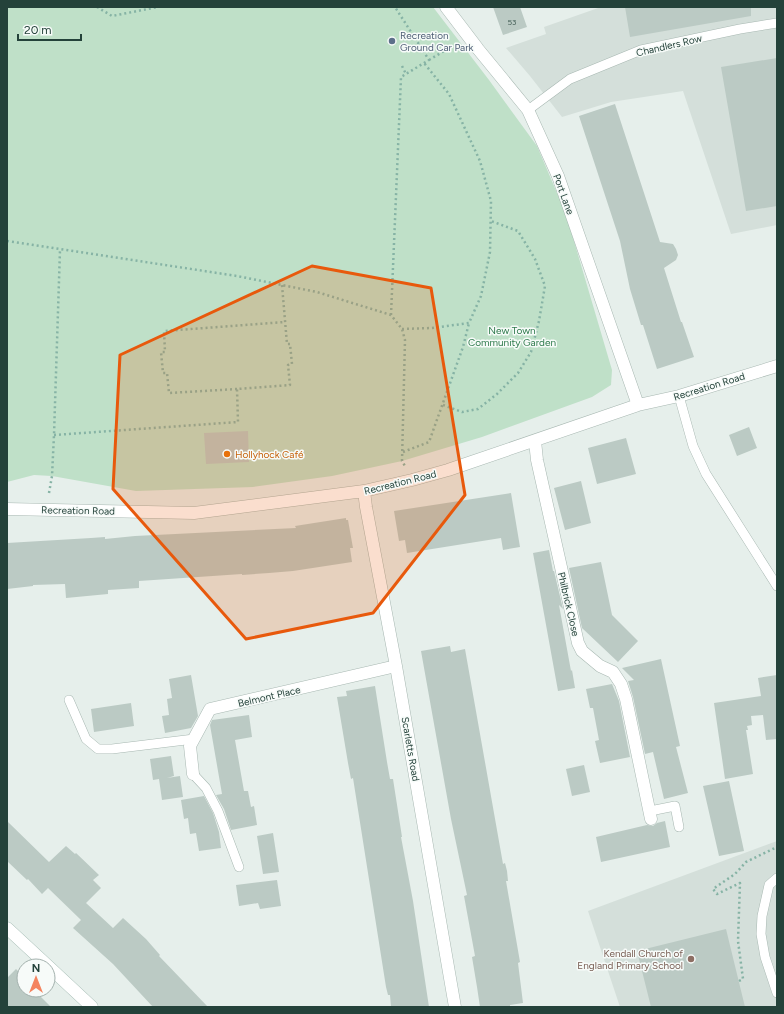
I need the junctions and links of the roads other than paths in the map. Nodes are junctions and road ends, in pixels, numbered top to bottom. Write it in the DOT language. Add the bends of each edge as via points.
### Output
graph roads {
  1 [pos="446,7"];
  2 [pos="777,22"];
  3 [pos="528,110"];
  4 [pos="777,366"];
  5 [pos="679,396"];
  6 [pos="638,405"];
  7 [pos="535,441"];
  8 [pos="364,491"];
  9 [pos="7,509"];
  10 [pos="777,586"];
  11 [pos="396,666"];
  12 [pos="69,700"];
  13 [pos="194,739"];
  14 [pos="193,774"];
  15 [pos="651,815"];
  16 [pos="679,828"];
  17 [pos="239,867"];
  18 [pos="777,878"];
  19 [pos="7,928"];
  20 [pos="39,958"];
  21 [pos="56,973"];
  22 [pos="777,993"];
  23 [pos="92,1007"];
  24 [pos="455,1007"];
  1 -- 3 [label="street, Port Lane"];
  2 -- 3 [label="lane, Chandlers Row" via="641,50 570,79"];
  3 -- 6 [label="street, Port Lane" via="558,176"];
  4 -- 5 [label="street, Recreation Road"];
  5 -- 6 [label="street, Recreation Road"];
  5 -- 10 [label="lane" via="693,446 706,474"];
  6 -- 7 [label="street, Recreation Road"];
  7 -- 8 [label="street, Recreation Road" via="448,470"];
  7 -- 15 [label="street, Philbrick Close" via="578,643 582,651 600,666 613,672 621,684"];
  8 -- 9 [label="street, Recreation Road" via="194,513"];
  8 -- 11 [label="street, Scarletts Road"];
  11 -- 13 [label="street, Belmont Place" via="210,709"];
  11 -- 24 [label="street, Scarletts Road"];
  12 -- 13 [label="lane" via="86,738 98,749"];
  13 -- 14 [label="street, Belmont Place" via="190,746"];
  14 -- 17 [label="lane" via="206,788 218,811"];
  15 -- 16 [label="lane" via="674,806"];
  18 -- 22 [label="lane" via="769,885 761,934 765,957"];
  19 -- 20 [label="street"];
  21 -- 23 [label="street"];
}
